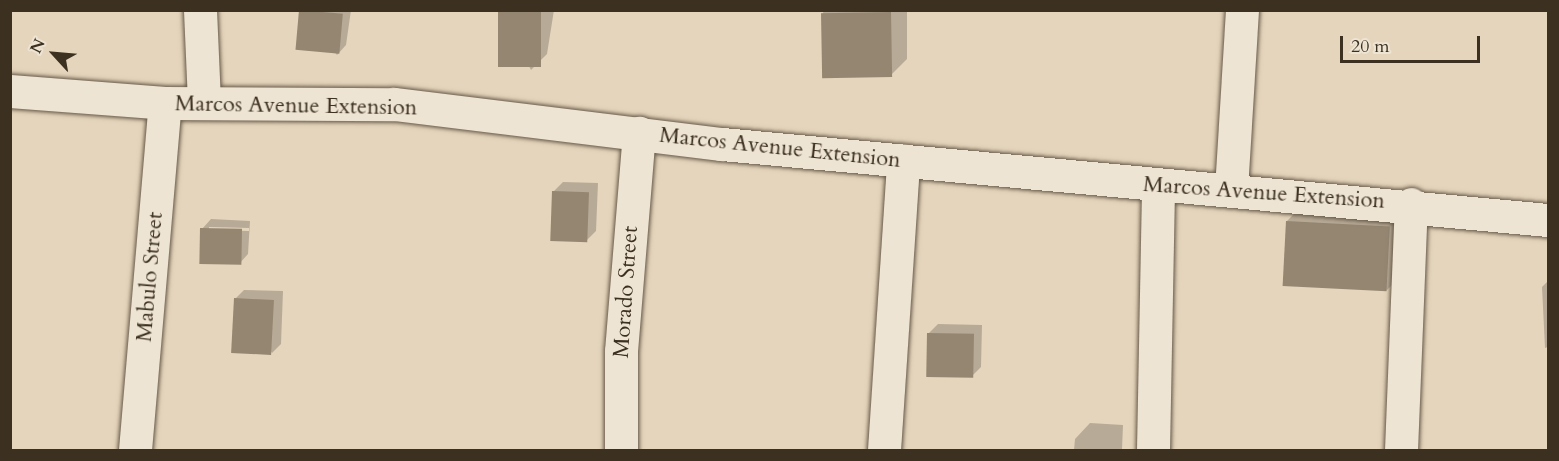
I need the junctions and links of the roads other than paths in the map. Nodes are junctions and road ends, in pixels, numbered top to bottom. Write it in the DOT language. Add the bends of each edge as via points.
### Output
graph roads {
  1 [pos="200,10"];
  2 [pos="1242,10"];
  3 [pos="10,91"];
  4 [pos="165,103"];
  5 [pos="204,103"];
  6 [pos="639,133"];
  7 [pos="903,161"];
  8 [pos="1158,187"];
  9 [pos="1231,190"];
  10 [pos="1411,204"];
  11 [pos="1548,220"];
  12 [pos="135,450"];
  13 [pos="621,450"];
  14 [pos="884,450"];
  15 [pos="1153,450"];
  16 [pos="1401,450"];
  1 -- 5 [label="street"];
  2 -- 9 [label="street"];
  3 -- 4 [label="street, Marcos Avenue Extension"];
  4 -- 5 [label="street, Marcos Avenue Extension"];
  4 -- 12 [label="street, Mabulo Street"];
  5 -- 6 [label="street, Marcos Avenue Extension" via="394,104"];
  6 -- 7 [label="street, Marcos Avenue Extension"];
  6 -- 13 [label="street, Morado Street" via="621,351"];
  7 -- 8 [label="street, Marcos Avenue Extension"];
  7 -- 14 [label="street"];
  8 -- 9 [label="street, Marcos Avenue Extension"];
  8 -- 15 [label="street"];
  9 -- 10 [label="street, Marcos Avenue Extension"];
  10 -- 11 [label="street, Marcos Avenue Extension"];
  10 -- 16 [label="street"];
}
